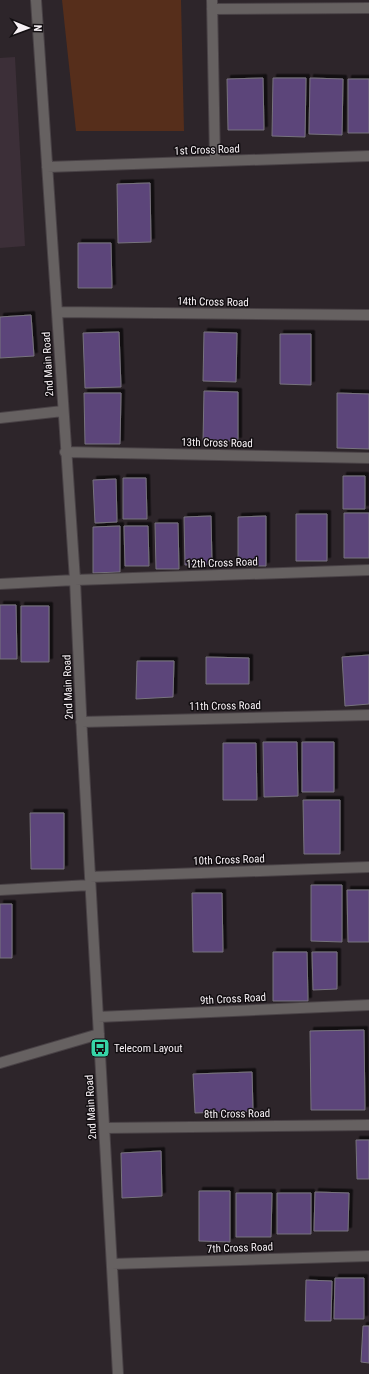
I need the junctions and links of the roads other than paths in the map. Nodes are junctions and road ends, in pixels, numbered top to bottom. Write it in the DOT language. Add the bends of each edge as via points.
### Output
graph roads {
  1 [pos="36,0"];
  2 [pos="212,5"];
  3 [pos="369,8"];
  4 [pos="369,156"];
  5 [pos="215,161"];
  6 [pos="47,167"];
  7 [pos="57,312"];
  8 [pos="369,315"];
  9 [pos="63,411"];
  10 [pos="0,418"];
  11 [pos="65,452"];
  12 [pos="369,458"];
  13 [pos="369,570"];
  14 [pos="75,580"];
  15 [pos="0,584"];
  16 [pos="369,715"];
  17 [pos="81,722"];
  18 [pos="369,867"];
  19 [pos="90,882"];
  20 [pos="0,890"];
  21 [pos="369,1005"];
  22 [pos="98,1017"];
  23 [pos="99,1034"];
  24 [pos="0,1063"];
  25 [pos="369,1125"];
  26 [pos="104,1128"];
  27 [pos="369,1256"];
  28 [pos="112,1264"];
  29 [pos="118,1374"];
  1 -- 6 [label="street, 2nd Main Road"];
  2 -- 3 [label="street"];
  2 -- 5 [label="street"];
  4 -- 5 [label="street, 1st Cross Road"];
  5 -- 6 [label="street, 1st Cross Road"];
  6 -- 7 [label="street, 2nd Main Road"];
  7 -- 8 [label="street, 14th Cross Road"];
  7 -- 9 [label="street, 2nd Main Road"];
  9 -- 10 [label="street"];
  9 -- 11 [label="street, 2nd Main Road"];
  11 -- 12 [label="street, 13th Cross Road"];
  11 -- 14 [label="street, 2nd Main Road"];
  13 -- 14 [label="street, 12th Cross Road"];
  14 -- 15 [label="street, 12th Cross Road"];
  14 -- 17 [label="street, 2nd Main Road"];
  16 -- 17 [label="street, 11th Cross Road"];
  17 -- 19 [label="street, 2nd Main Road"];
  18 -- 19 [label="street, 10th Cross Road"];
  19 -- 20 [label="street, 10th Cross Road"];
  19 -- 22 [label="street, 2nd Main Road"];
  21 -- 22 [label="street, 9th Cross Road"];
  22 -- 23 [label="street, 2nd Main Road"];
  23 -- 24 [label="street"];
  23 -- 26 [label="street, 2nd Main Road"];
  25 -- 26 [label="street, 8th Cross Road"];
  26 -- 28 [label="street, 2nd Main Road"];
  27 -- 28 [label="street, 7th Cross Road"];
  28 -- 29 [label="street, 2nd Main Road"];
}
